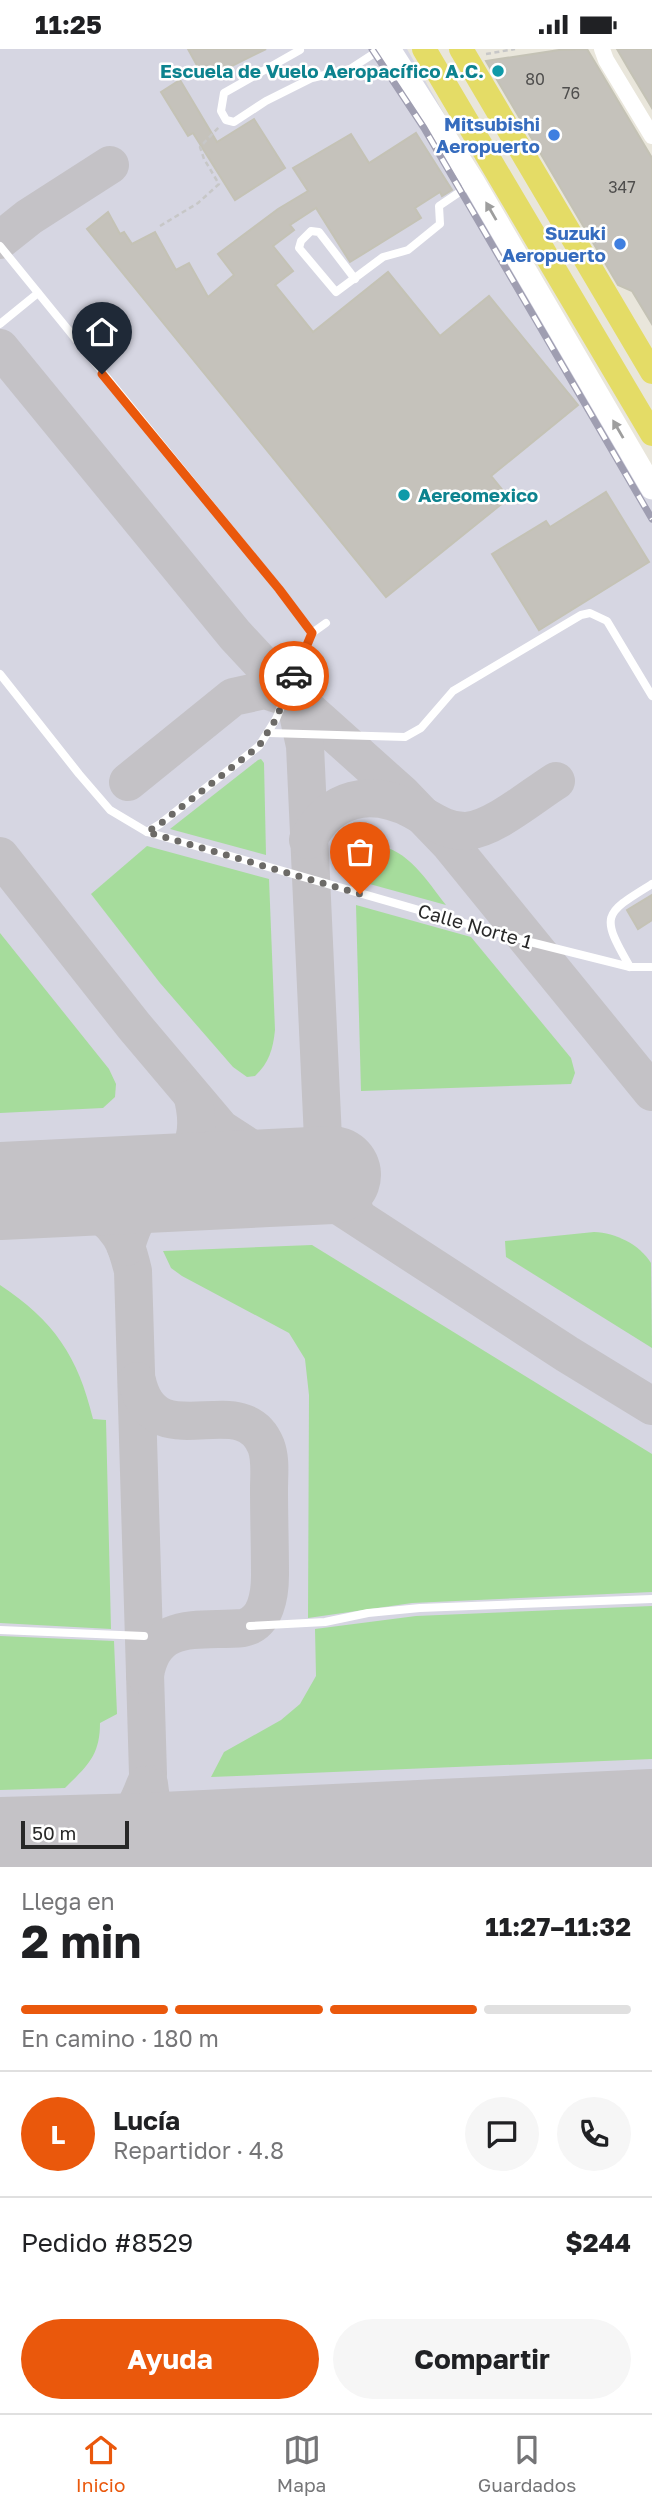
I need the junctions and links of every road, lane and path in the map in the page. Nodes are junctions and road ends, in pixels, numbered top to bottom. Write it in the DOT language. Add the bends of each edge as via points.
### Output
graph roads {
  1 [pos="381,49"];
  2 [pos="388,49"];
  3 [pos="424,49"];
  4 [pos="433,49"];
  5 [pos="461,49"];
  6 [pos="514,49"];
  7 [pos="602,49"];
  8 [pos="300,50"];
  9 [pos="450,50"];
  10 [pos="492,53"];
  11 [pos="226,120"];
  12 [pos="652,136"];
  13 [pos="474,183"];
  14 [pos="160,226"];
  15 [pos="0,246"];
  16 [pos="355,279"];
  17 [pos="38,293"];
  18 [pos="0,324"];
  19 [pos="650,369"];
  20 [pos="652,416"];
  21 [pos="652,434"];
  22 [pos="652,488"];
  23 [pos="326,623"];
  24 [pos="312,633"];
  25 [pos="0,674"];
  26 [pos="652,696"];
  27 [pos="269,733"];
  28 [pos="147,832"];
  29 [pos="652,884"];
  30 [pos="630,967"];
  31 [pos="652,967"];
  32 [pos="652,1599"];
  33 [pos="250,1626"];
  34 [pos="0,1630"];
  35 [pos="144,1636"];
  1 -- 11 [label="lane" via="351,69 312,78 234,122"];
  2 -- 13 [label="street"];
  3 -- 21 [label="main road"];
  4 -- 20 [label="lane"];
  5 -- 19 [label="main road"];
  6 -- 10 [label="path"];
  7 -- 12 [label="street"];
  8 -- 11 [label="lane" via="225,93 221,111"];
  9 -- 19 [label="lane"];
  11 -- 14 [label="path" via="200,147 219,184"];
  13 -- 16 [label="lane" via="439,206 440,224 408,250 383,257"];
  22 -- 13 [label="street, one-way"];
  15 -- 17 [label="lane"];
  16 -- 16 [label="lane" via="319,232 311,231 300,241 299,248 334,290"];
  17 -- 18 [label="lane"];
  17 -- 24 [label="lane"];
  23 -- 24 [label="lane"];
  24 -- 27 [label="lane"];
  25 -- 28 [label="lane, Calle Norte 1" via="110,810"];
  26 -- 27 [label="lane" via="607,621 590,613 453,691 405,737"];
  27 -- 28 [label="lane" via="259,746"];
  28 -- 30 [label="lane, Calle Norte 1"];
  29 -- 30 [label="lane" via="621,902 610,919"];
  30 -- 31 [label="lane, Calle Norte 1"];
  32 -- 33 [label="lane" via="420,1608 325,1622"];
  34 -- 35 [label="lane"];
}
